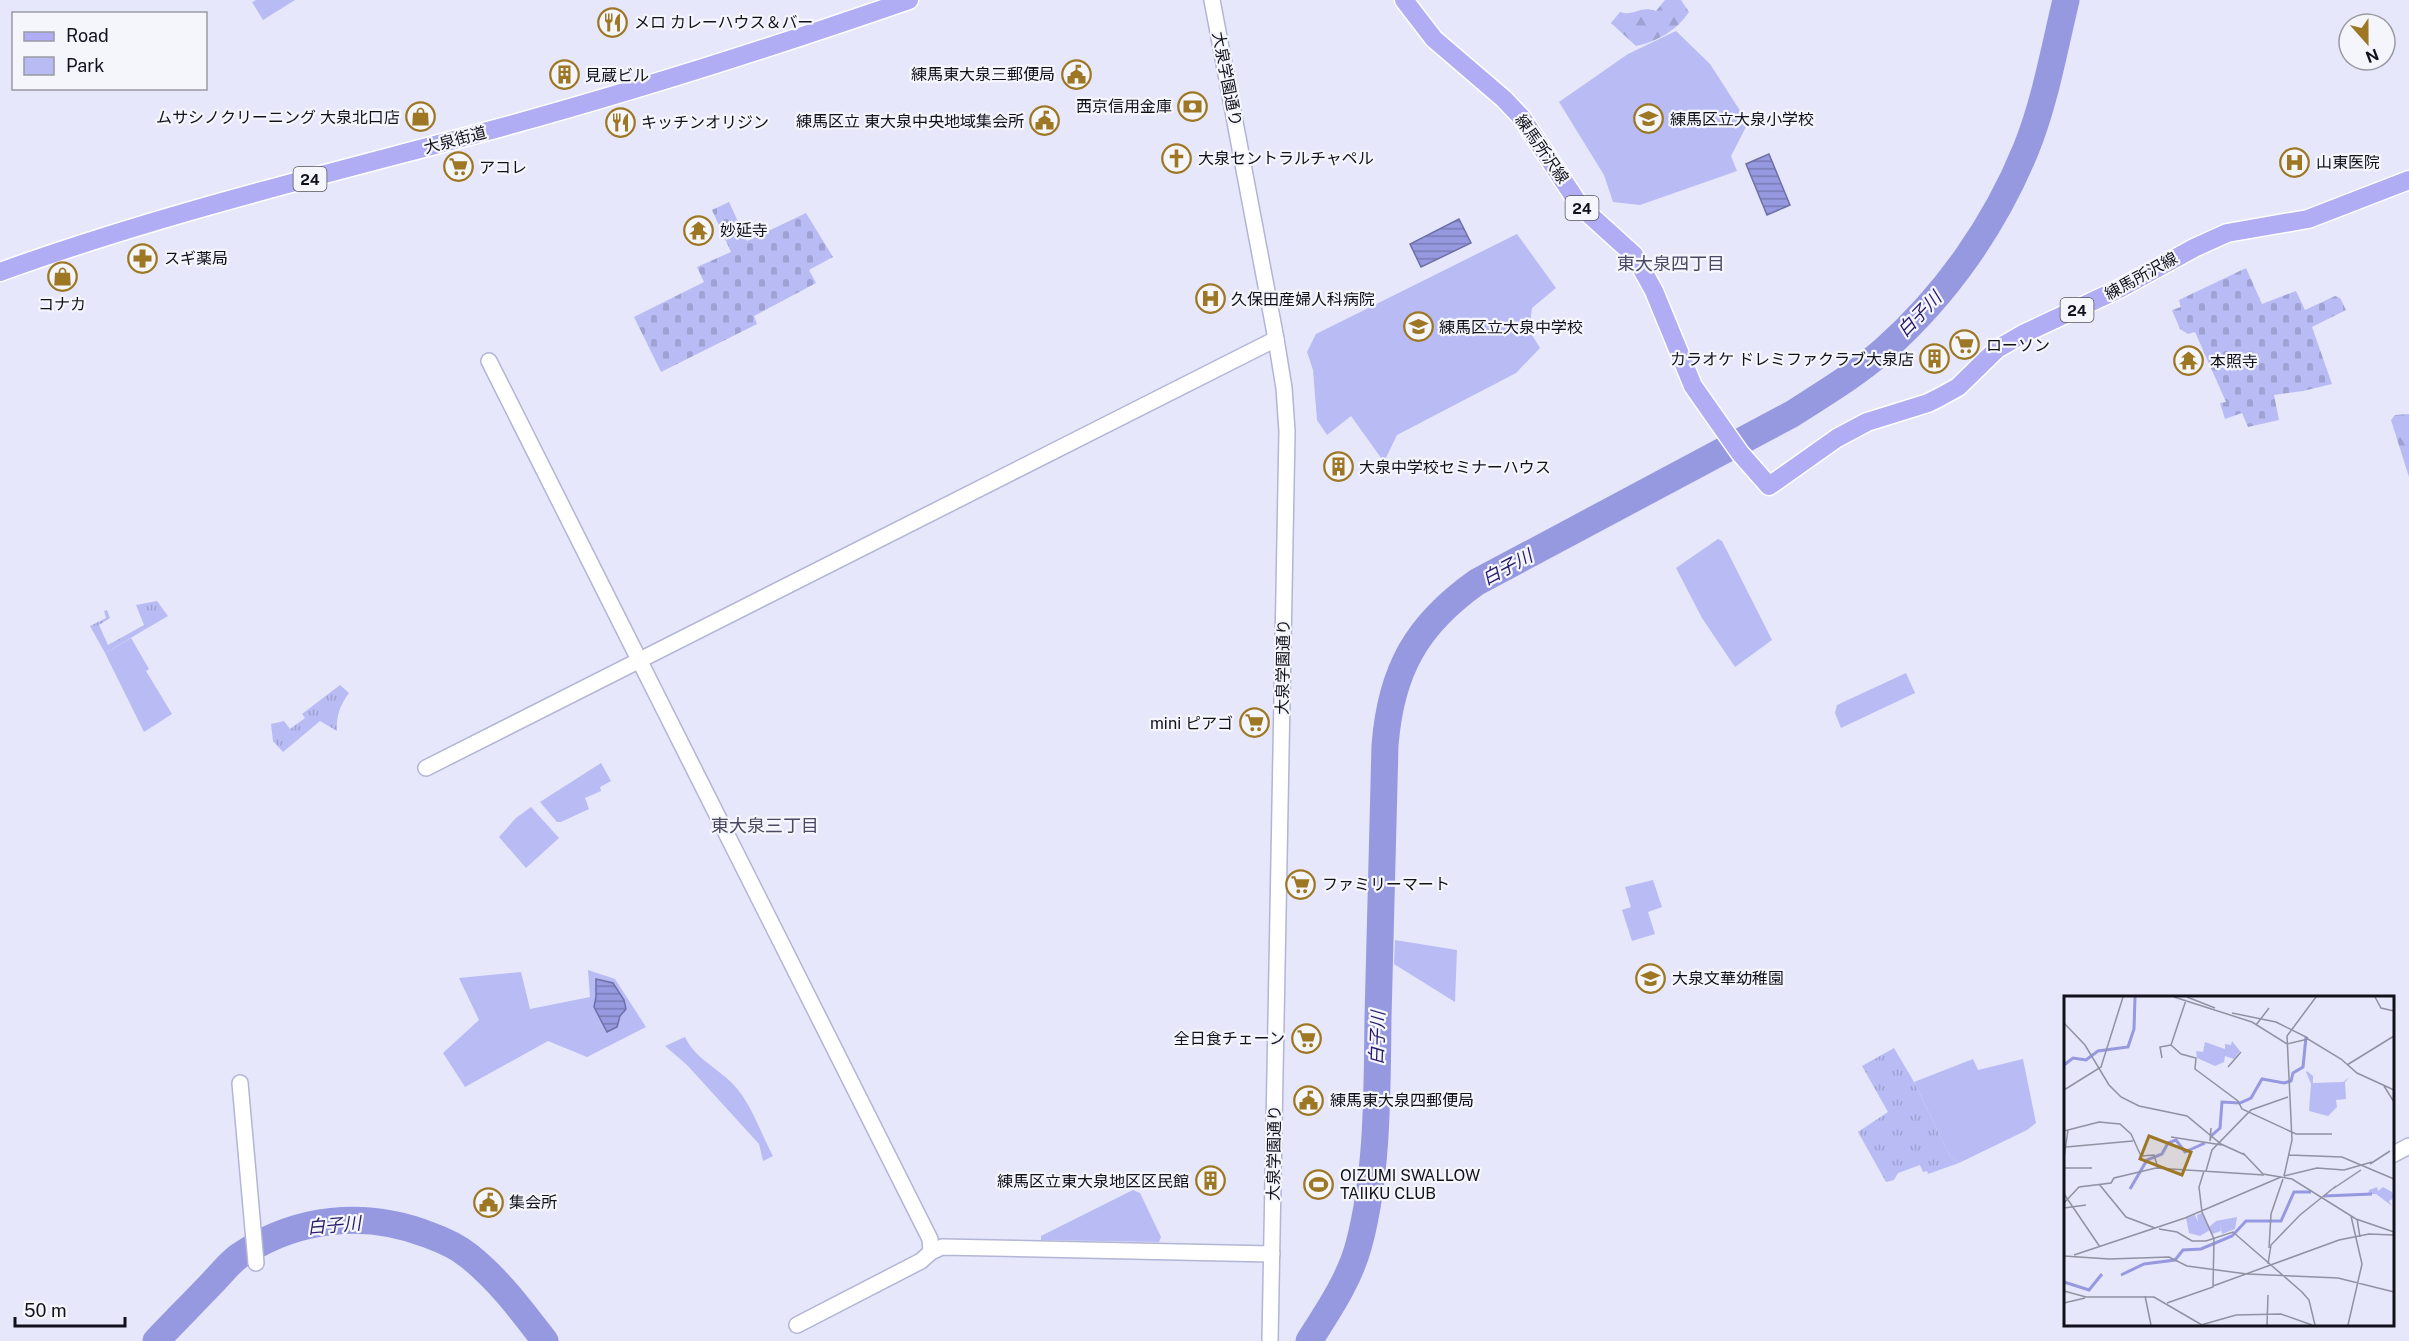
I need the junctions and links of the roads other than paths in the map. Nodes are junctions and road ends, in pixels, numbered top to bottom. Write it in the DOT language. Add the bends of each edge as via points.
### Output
graph roads {
  1 [pos="909,0"];
  2 [pos="1212,0"];
  3 [pos="1404,0"];
  4 [pos="2409,180"];
  5 [pos="0,272"];
  6 [pos="1276,339"];
  7 [pos="489,361"];
  8 [pos="639,659"];
  9 [pos="426,768"];
  10 [pos="240,1083"];
  11 [pos="2409,1146"];
  12 [pos="2394,1154"];
  13 [pos="931,1252"];
  14 [pos="1272,1254"];
  15 [pos="256,1263"];
  16 [pos="797,1325"];
  17 [pos="1270,1341"];
  1 -- 5 [label="main road, 大泉街道 / 24" via="641,88 179,214"];
  2 -- 6 [label="street, 大泉学園通り"];
  3 -- 4 [label="main road, 練馬所沢線 / 24" via="1434,39 1522,118 1580,206 1634,255 1654,291 1693,386 1740,453 1769,486 1837,438 1867,422 1940,397 1958,387 1997,349 2194,248 2227,233 2308,219"];
  6 -- 8 [label="street"];
  6 -- 14 [label="street, 大泉学園通り" via="1287,431"];
  7 -- 8 [label="street"];
  8 -- 9 [label="street"];
  8 -- 13 [label="street" via="930,1239"];
  10 -- 15 [label="street"];
  11 -- 12 [label="street"];
  13 -- 14 [label="street" via="942,1247"];
  13 -- 16 [label="street" via="921,1261"];
  14 -- 17 [label="street, 大泉学園通り"];
}
